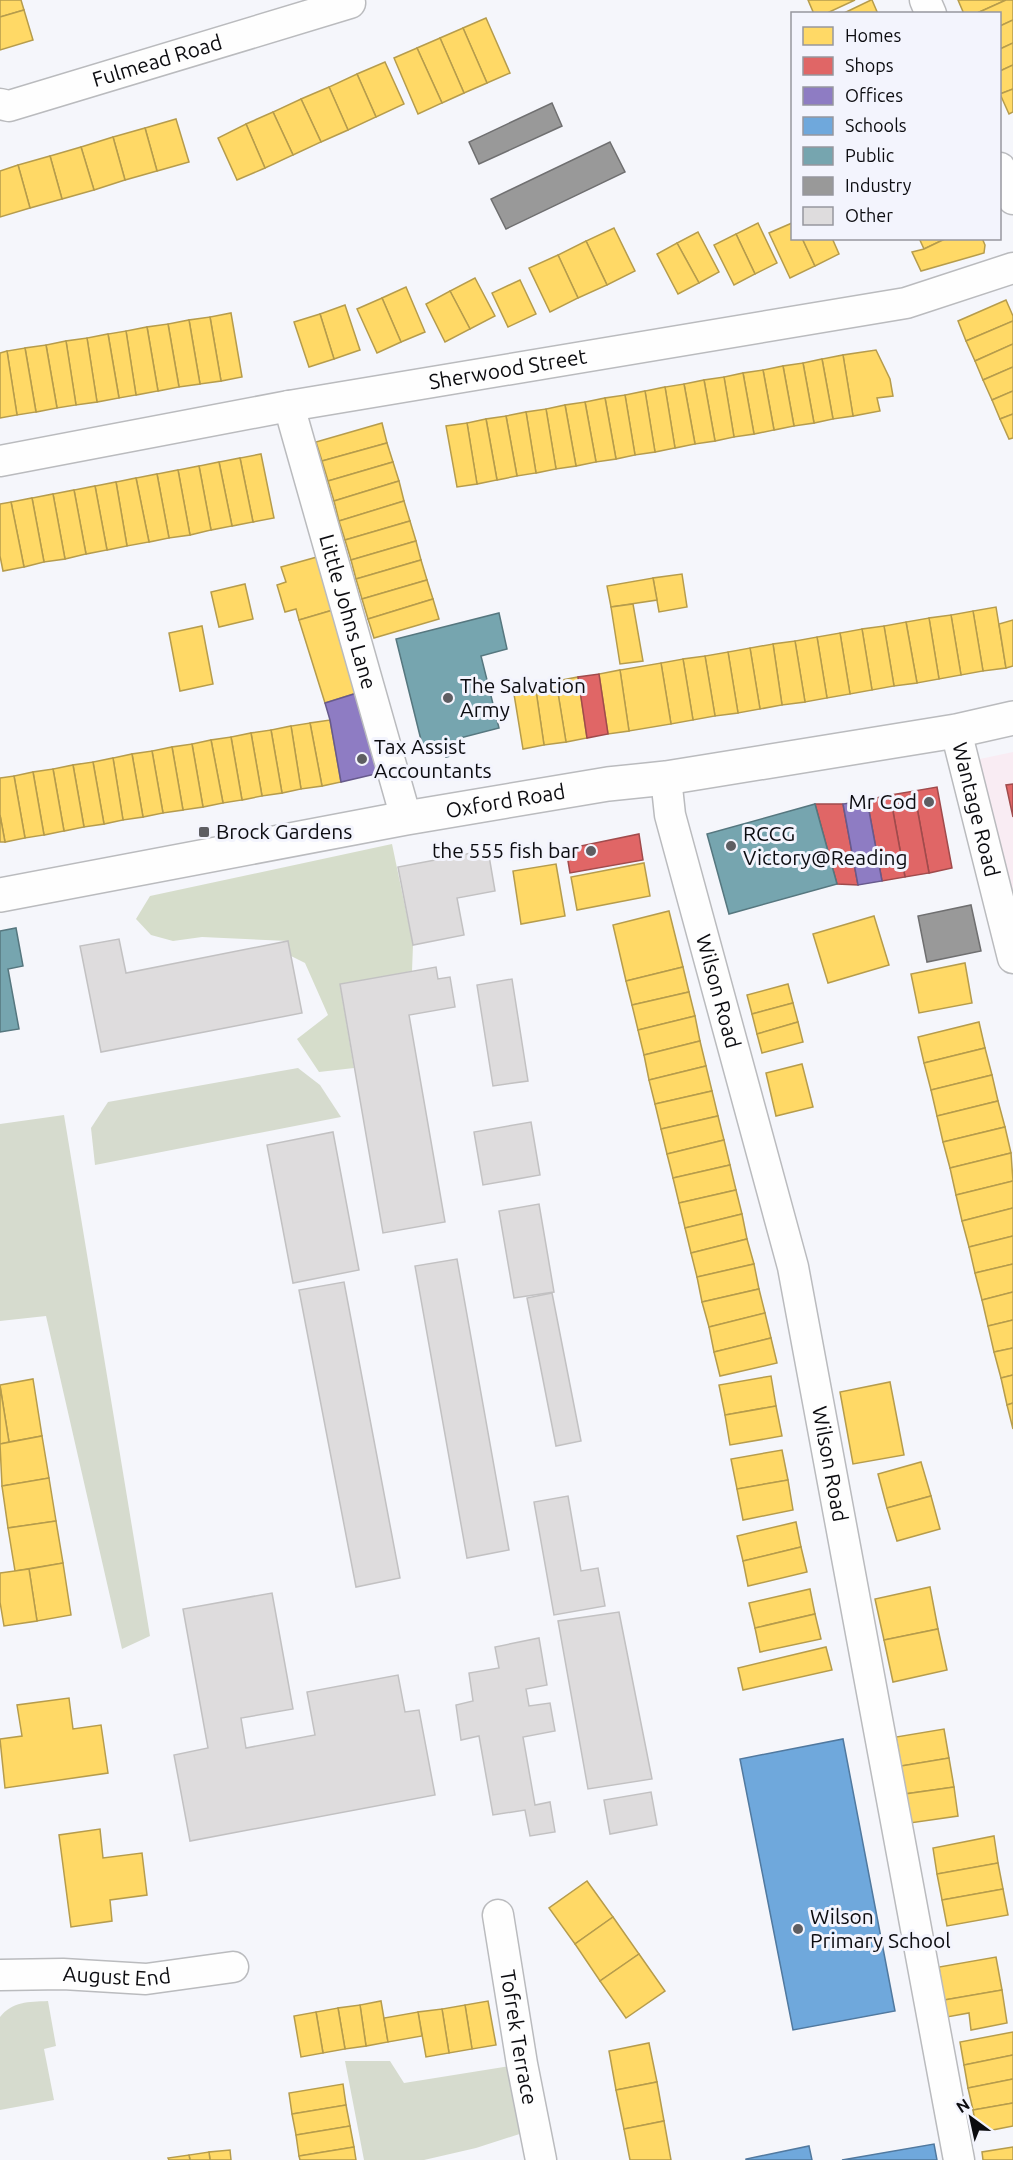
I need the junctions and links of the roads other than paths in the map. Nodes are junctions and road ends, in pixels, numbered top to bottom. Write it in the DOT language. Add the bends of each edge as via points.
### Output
graph roads {
  1 [pos="350,3"];
  2 [pos="310,7"];
  3 [pos="0,104"];
  4 [pos="1001,172"];
  5 [pos="1013,199"];
  6 [pos="1013,268"];
  7 [pos="289,406"];
  8 [pos="0,461"];
  9 [pos="1013,718"];
  10 [pos="956,731"];
  11 [pos="666,778"];
  12 [pos="406,818"];
  13 [pos="0,895"];
  14 [pos="1013,958"];
  15 [pos="498,1915"];
  16 [pos="232,1967"];
  17 [pos="0,1975"];
  18 [pos="541,2160"];
  19 [pos="959,2160"];
  1 -- 2 [label="street, Fulmead Road"];
  2 -- 3 [label="street, Fulmead Road" via="9,106"];
  4 -- 5 [label="street"];
  6 -- 7 [label="street, Sherwood Street" via="906,303"];
  7 -- 8 [label="street, Sherwood Street"];
  7 -- 12 [label="street, Little Johns Lane"];
  9 -- 10 [label="main road, Oxford Road"];
  10 -- 11 [label="main road, Oxford Road"];
  10 -- 14 [label="street, Wantage Road"];
  11 -- 12 [label="main road, Oxford Road"];
  11 -- 19 [label="street, Wilson Road" via="670,815 793,1267"];
  12 -- 13 [label="main road, Oxford Road"];
  15 -- 18 [label="street, Tofrek Terrace"];
  16 -- 17 [label="street, August End" via="147,1978"];
}
